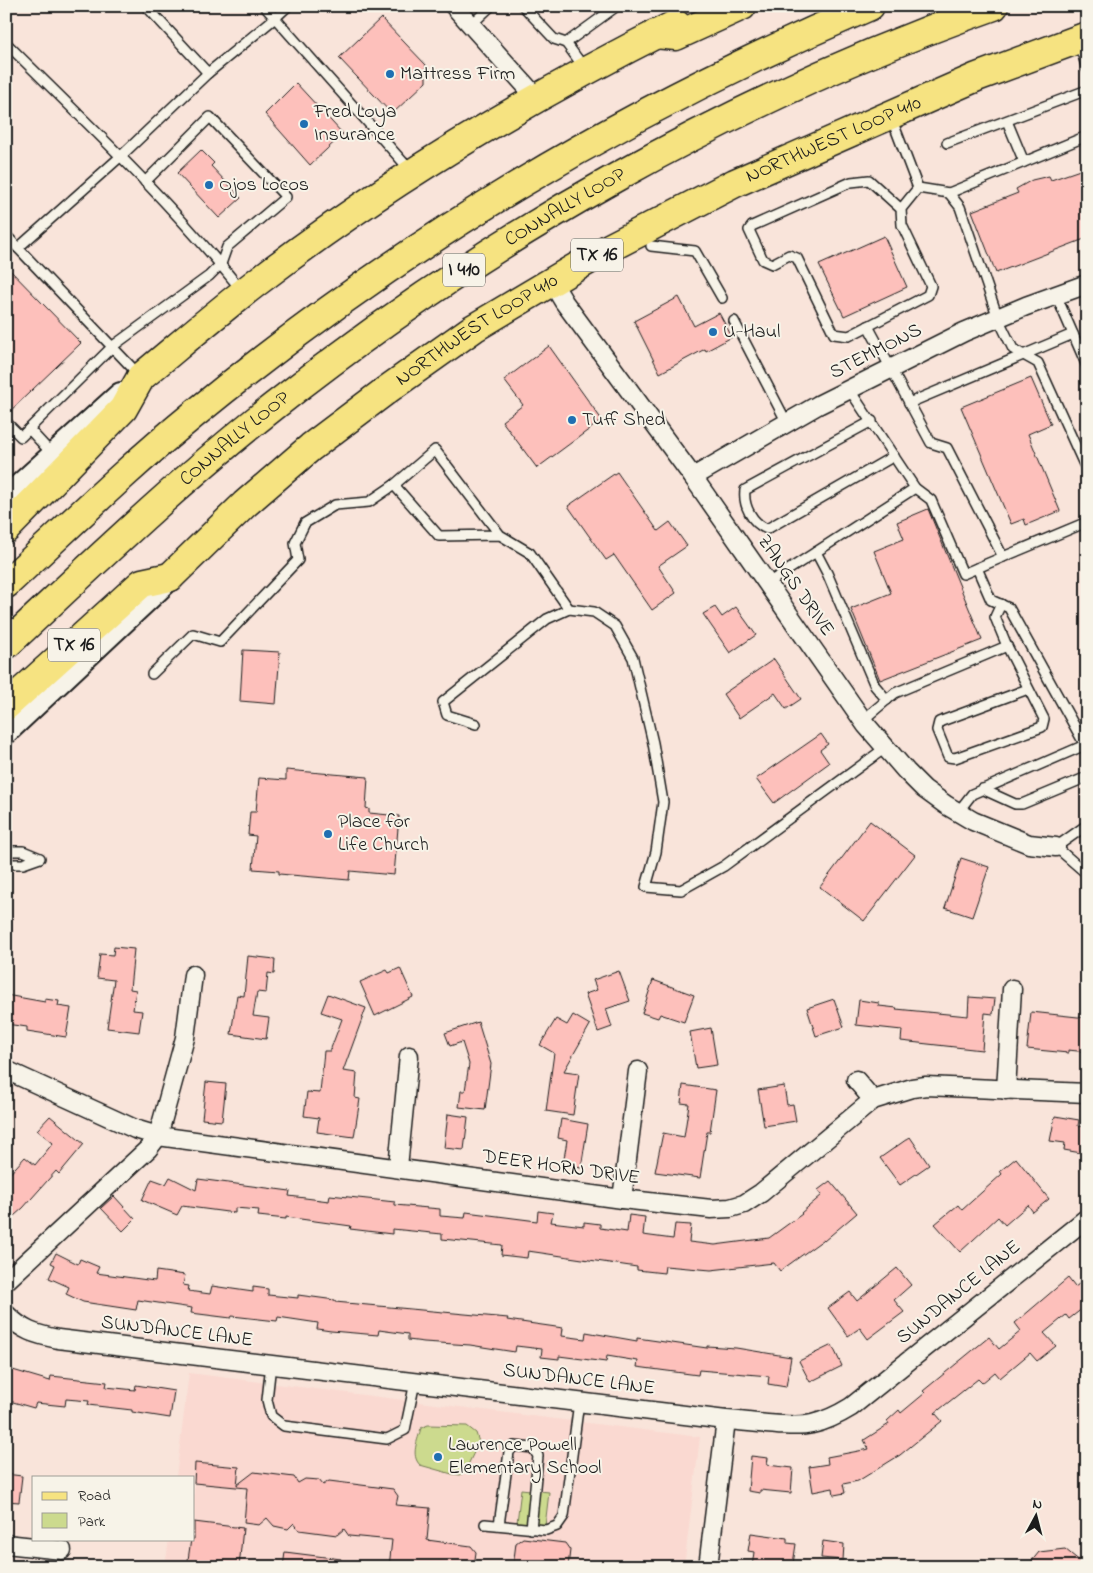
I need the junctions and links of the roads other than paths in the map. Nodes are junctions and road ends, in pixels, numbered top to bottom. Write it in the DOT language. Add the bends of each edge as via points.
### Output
graph roads {
  1 [pos="146,6"];
  2 [pos="264,6"];
  3 [pos="288,6"];
  4 [pos="454,6"];
  5 [pos="491,6"];
  6 [pos="523,6"];
  7 [pos="617,6"];
  8 [pos="711,6"];
  9 [pos="742,6"];
  10 [pos="870,6"];
  11 [pos="994,6"];
  12 [pos="274,18"];
  13 [pos="471,26"];
  14 [pos="655,34"];
  15 [pos="1082,38"];
  16 [pos="566,42"];
  17 [pos="6,43"];
  18 [pos="1087,69"];
  19 [pos="586,70"];
  20 [pos="208,73"];
  21 [pos="1087,90"];
  22 [pos="536,97"];
  23 [pos="890,115"];
  24 [pos="1007,120"];
  25 [pos="1087,136"];
  26 [pos="947,143"];
  27 [pos="120,157"];
  28 [pos="1024,162"];
  29 [pos="413,173"];
  30 [pos="145,182"];
  31 [pos="918,188"];
  32 [pos="949,193"];
  33 [pos="901,209"];
  34 [pos="6,235"];
  35 [pos="651,246"];
  36 [pos="18,248"];
  37 [pos="221,264"];
  38 [pos="552,282"];
  39 [pos="1087,284"];
  40 [pos="243,293"];
  41 [pos="1056,295"];
  42 [pos="722,298"];
  43 [pos="998,318"];
  44 [pos="734,321"];
  45 [pos="868,326"];
  46 [pos="1073,334"];
  47 [pos="113,346"];
  48 [pos="1024,355"];
  49 [pos="1087,366"];
  50 [pos="890,369"];
  51 [pos="141,377"];
  52 [pos="849,389"];
  53 [pos="909,403"];
  54 [pos="872,421"];
  55 [pos="6,422"];
  56 [pos="787,423"];
  57 [pos="29,429"];
  58 [pos="54,455"];
  59 [pos="894,456"];
  60 [pos="1087,471"];
  61 [pos="693,478"];
  62 [pos="394,485"];
  63 [pos="916,488"];
  64 [pos="6,499"];
  65 [pos="1087,522"];
  66 [pos="6,529"];
  67 [pos="500,535"];
  68 [pos="816,552"];
  69 [pos="1004,557"];
  70 [pos="977,568"];
  71 [pos="170,577"];
  72 [pos="6,584"];
  73 [pos="768,584"];
  74 [pos="1001,604"];
  75 [pos="570,609"];
  76 [pos="6,645"];
  77 [pos="1007,646"];
  78 [pos="152,674"];
  79 [pos="1028,689"];
  80 [pos="887,700"];
  81 [pos="6,706"];
  82 [pos="863,720"];
  83 [pos="476,724"];
  84 [pos="6,731"];
  85 [pos="1086,745"];
  86 [pos="885,748"];
  87 [pos="1087,777"];
  88 [pos="982,789"];
  89 [pos="958,812"];
  90 [pos="1087,825"];
  91 [pos="1056,847"];
  92 [pos="6,850"];
  93 [pos="6,864"];
  94 [pos="1087,874"];
  95 [pos="193,975"];
  96 [pos="1012,989"];
  97 [pos="409,1056"];
  98 [pos="6,1070"];
  99 [pos="638,1071"];
  100 [pos="856,1080"];
  101 [pos="1006,1090"];
  102 [pos="1087,1093"];
  103 [pos="873,1100"];
  104 [pos="158,1136"];
  105 [pos="398,1167"];
  106 [pos="622,1199"];
  107 [pos="1087,1218"];
  108 [pos="6,1281"];
  109 [pos="6,1314"];
  110 [pos="271,1364"];
  111 [pos="415,1382"];
  112 [pos="579,1402"];
  113 [pos="726,1420"];
  114 [pos="485,1524"];
  115 [pos="499,1526"];
  116 [pos="531,1529"];
  117 [pos="6,1544"];
  118 [pos="62,1550"];
  119 [pos="708,1567"];
  1 -- 20 [label="lane"];
  2 -- 12 [label="lane"];
  3 -- 12 [label="lane"];
  4 -- 13 [label="street"];
  5 -- 13 [label="lane"];
  6 -- 16 [label="lane" via="554,39"];
  7 -- 16 [label="lane"];
  8 -- 14 [label="main road"];
  9 -- 14 [label="main road" via="676,36"];
  10 -- 72 [label="main road, I 410" via="661,103 543,169 421,245 325,312 204,406 109,488"];
  11 -- 76 [label="main road, CONNALLY LOOP / I 410" via="861,58 730,118 595,190 495,250 360,341 245,429 150,511"];
  12 -- 20 [label="lane"];
  12 -- 29 [label="lane"];
  13 -- 22 [label="street"];
  14 -- 19 [label="main road"];
  15 -- 18 [label="lane"];
  15 -- 23 [label="main road, NORTHWEST LOOP 410 / TX 16" via="977,77"];
  16 -- 19 [label="lane"];
  17 -- 27 [label="lane"];
  19 -- 22 [label="main road"];
  20 -- 27 [label="lane"];
  21 -- 24 [label="lane"];
  22 -- 29 [label="main road"];
  23 -- 31 [label="lane"];
  23 -- 38 [label="main road, NORTHWEST LOOP 410 / TX 16" via="727,187 611,247"];
  24 -- 26 [label="lane"];
  24 -- 28 [label="lane"];
  25 -- 28 [label="lane"];
  27 -- 30 [label="lane"];
  27 -- 36 [label="lane"];
  28 -- 32 [label="lane"];
  29 -- 40 [label="main road"];
  30 -- 37 [label="lane"];
  30 -- 37 [label="lane" via="210,118 286,197 228,247"];
  31 -- 32 [label="lane"];
  31 -- 33 [label="lane"];
  32 -- 43 [label="lane" via="960,207"];
  33 -- 45 [label="lane" via="902,225 931,286 928,295"];
  33 -- 45 [label="lane" via="869,180 851,182 749,230 763,260 772,264 789,255 797,258 834,334 848,336"];
  34 -- 36 [label="lane"];
  35 -- 42 [label="lane" via="695,251"];
  36 -- 47 [label="lane"];
  37 -- 40 [label="lane"];
  37 -- 47 [label="lane"];
  38 -- 61 [label="street, ZANGS DRIVE"];
  38 -- 71 [label="main road, NORTHWEST LOOP 410 / TX 16" via="474,328 317,442 245,504"];
  39 -- 41 [label="street, STEMMONS"];
  40 -- 51 [label="main road"];
  41 -- 43 [label="street, STEMMONS"];
  41 -- 46 [label="lane"];
  43 -- 48 [label="lane" via="1013,349"];
  43 -- 50 [label="street, STEMMONS"];
  44 -- 56 [label="lane"];
  45 -- 50 [label="lane"];
  46 -- 48 [label="lane"];
  46 -- 49 [label="lane"];
  47 -- 51 [label="lane"];
  47 -- 57 [label="lane"];
  48 -- 53 [label="lane"];
  48 -- 60 [label="lane" via="1038,363"];
  50 -- 52 [label="street, STEMMONS"];
  50 -- 53 [label="lane"];
  51 -- 58 [label="main road"];
  51 -- 66 [label="main road" via="123,409"];
  52 -- 54 [label="lane"];
  52 -- 56 [label="street, STEMMONS"];
  53 -- 69 [label="lane" via="931,443 948,448"];
  54 -- 59 [label="lane"];
  54 -- 59 [label="lane" via="745,490 744,501 757,525 767,529"];
  55 -- 57 [label="lane" via="21,437"];
  56 -- 61 [label="street, STEMMONS"];
  57 -- 58 [label="lane"];
  58 -- 64 [label="main road"];
  59 -- 63 [label="lane"];
  61 -- 73 [label="street, ZANGS DRIVE"];
  62 -- 67 [label="lane" via="439,536"];
  62 -- 67 [label="lane" via="435,450"];
  62 -- 78 [label="lane" via="369,502 335,505 305,523 295,543 298,560 220,642 193,634"];
  63 -- 68 [label="lane"];
  63 -- 70 [label="lane" via="931,500 963,574"];
  65 -- 69 [label="lane"];
  67 -- 75 [label="lane" via="530,553"];
  68 -- 73 [label="lane"];
  68 -- 80 [label="lane" via="875,686"];
  69 -- 70 [label="lane"];
  70 -- 74 [label="lane" via="991,600"];
  71 -- 81 [label="main road, TX 16" via="142,583"];
  71 -- 84 [label="main road, NORTHWEST LOOP 410"];
  73 -- 82 [label="street, ZANGS DRIVE"];
  74 -- 77 [label="lane" via="995,617"];
  74 -- 85 [label="lane" via="1009,608"];
  75 -- 83 [label="lane" via="547,619 443,702 447,715"];
  75 -- 86 [label="lane" via="594,612 615,626 633,658 663,802 656,852 646,887 681,890 724,866"];
  77 -- 79 [label="lane"];
  77 -- 80 [label="lane" via="895,693"];
  79 -- 79 [label="lane" via="1044,719 1042,727 955,758 948,757 937,730 939,722"];
  80 -- 82 [label="lane"];
  82 -- 86 [label="street, ZANGS DRIVE"];
  85 -- 88 [label="lane"];
  86 -- 89 [label="street, ZANGS DRIVE" via="924,789"];
  87 -- 88 [label="lane" via="1022,804"];
  88 -- 89 [label="lane" via="972,794"];
  89 -- 91 [label="street, ZANGS DRIVE" via="1029,844"];
  90 -- 91 [label="lane"];
  91 -- 94 [label="lane"];
  92 -- 93 [label="lane" via="22,851 40,858 23,864"];
  95 -- 104 [label="street" via="185,1038"];
  96 -- 101 [label="street"];
  97 -- 105 [label="street"];
  98 -- 104 [label="street, DEER HORN DRIVE" via="135,1129"];
  99 -- 106 [label="street"];
  100 -- 103 [label="street"];
  101 -- 102 [label="street, DEER HORN DRIVE"];
  101 -- 103 [label="street, DEER HORN DRIVE" via="926,1086"];
  103 -- 106 [label="street, DEER HORN DRIVE" via="744,1204 711,1209"];
  104 -- 105 [label="street, DEER HORN DRIVE"];
  104 -- 108 [label="street" via="148,1149"];
  105 -- 106 [label="street, DEER HORN DRIVE"];
  107 -- 113 [label="street, SUNDANCE LANE" via="836,1416 810,1424 788,1425"];
  109 -- 110 [label="street, SUNDANCE LANE" via="17,1325 41,1336"];
  110 -- 111 [label="street, SUNDANCE LANE"];
  110 -- 111 [label="lane" via="267,1400 272,1416 284,1426 387,1439 405,1430"];
  111 -- 112 [label="street, SUNDANCE LANE"];
  112 -- 113 [label="street, SUNDANCE LANE"];
  112 -- 116 [label="lane" via="564,1516 557,1526 546,1530"];
  113 -- 119 [label="street"];
  114 -- 115 [label="lane"];
  115 -- 116 [label="lane"];
  115 -- 116 [label="lane" via="509,1452 514,1446 533,1448 538,1456"];
  117 -- 118 [label="street"];
}
